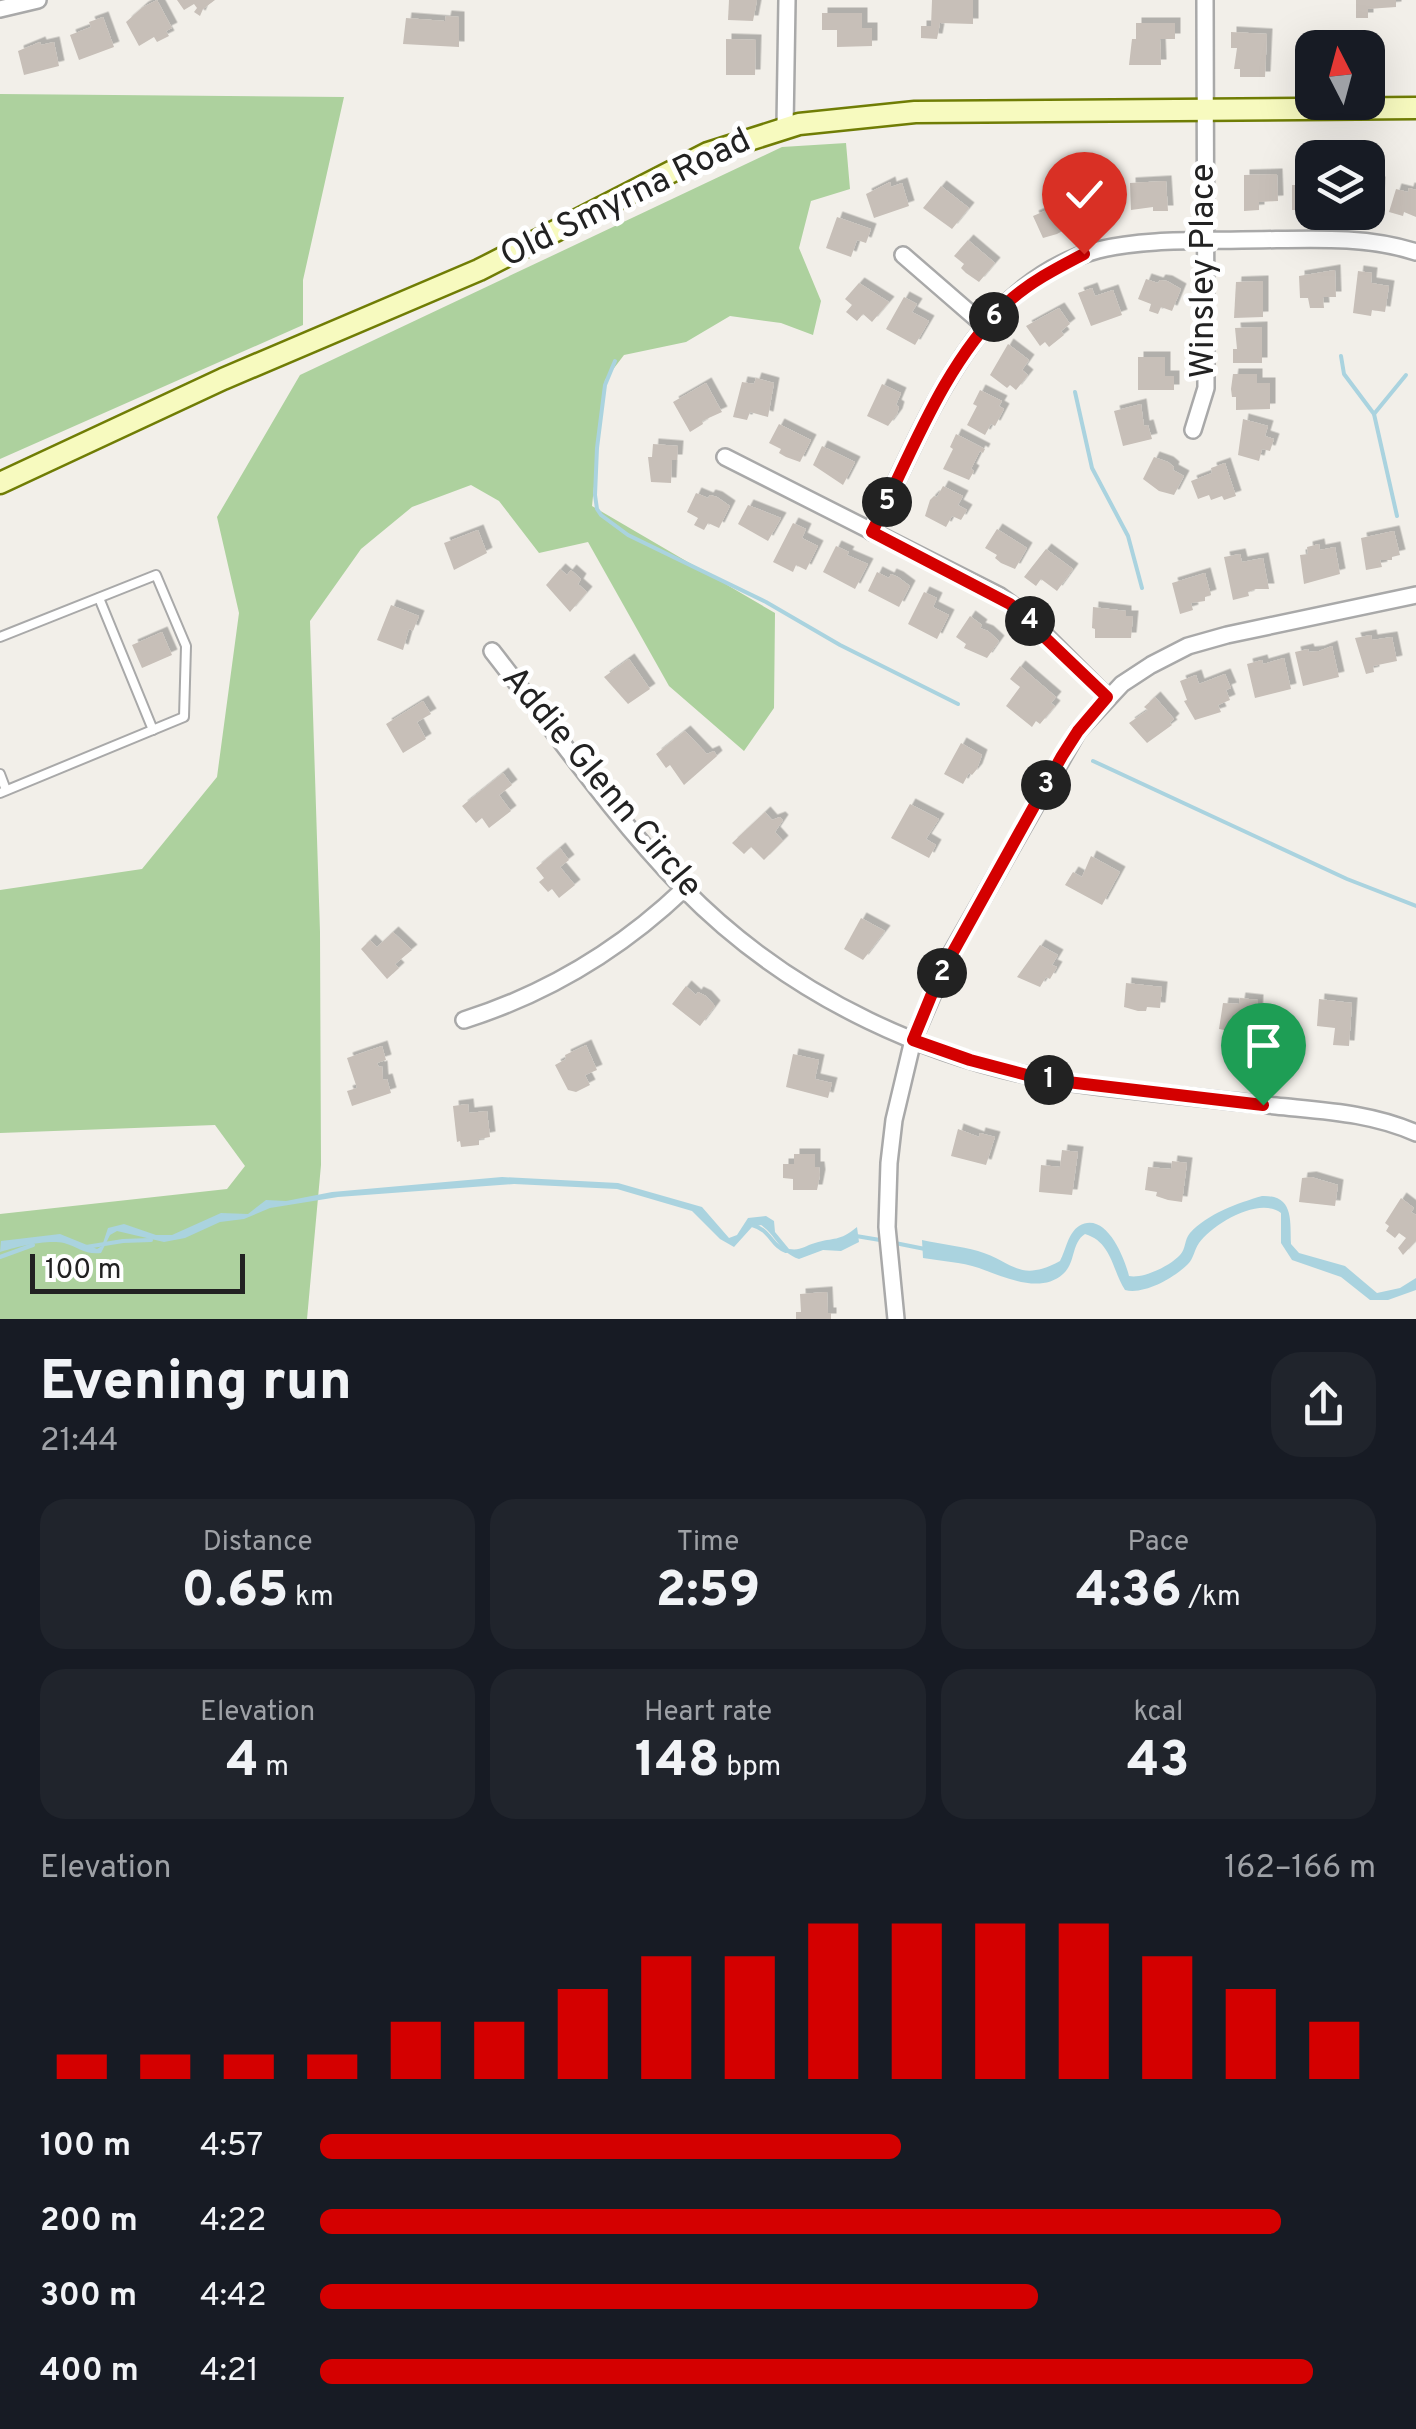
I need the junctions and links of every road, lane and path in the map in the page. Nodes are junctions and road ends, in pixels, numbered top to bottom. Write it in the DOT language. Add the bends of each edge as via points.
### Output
graph roads {
  1 [pos="38,0"];
  2 [pos="787,0"];
  3 [pos="1204,0"];
  4 [pos="0,9"];
  5 [pos="1416,108"];
  6 [pos="1204,110"];
  7 [pos="785,127"];
  8 [pos="1204,240"];
  9 [pos="1416,252"];
  10 [pos="903,256"];
  11 [pos="986,327"];
  12 [pos="1193,430"];
  13 [pos="725,457"];
  14 [pos="0,482"];
  15 [pos="872,532"];
  16 [pos="1416,595"];
  17 [pos="98,598"];
  18 [pos="0,637"];
  19 [pos="492,651"];
  20 [pos="1107,697"];
  21 [pos="153,730"];
  22 [pos="0,774"];
  23 [pos="3,792"];
  24 [pos="684,889"];
  25 [pos="464,1020"];
  26 [pos="913,1040"];
  27 [pos="1416,1133"];
  28 [pos="896,1319"];
  1 -- 4 [label="street"];
  2 -- 7 [label="street"];
  3 -- 6 [label="street, Winsley Place"];
  5 -- 6 [label="street, Old Smyrna Road"];
  6 -- 7 [label="street, Old Smyrna Road" via="900,112"];
  6 -- 8 [label="street, Winsley Place"];
  7 -- 14 [label="street, Old Smyrna Road" via="692,160 480,270"];
  8 -- 9 [label="street" via="1350,241"];
  8 -- 11 [label="street" via="1084,254 1022,291"];
  8 -- 12 [label="street, Winsley Place" via="1206,388"];
  10 -- 11 [label="street"];
  11 -- 15 [label="street" via="951,374"];
  13 -- 15 [label="street"];
  15 -- 20 [label="street" via="1010,604"];
  16 -- 20 [label="street" via="1200,642 1151,664"];
  17 -- 18 [label="lane"];
  17 -- 21 [label="lane"];
  17 -- 21 [label="lane" via="156,575 186,646 184,717"];
  19 -- 24 [label="street, Addie Glenn Circle"];
  20 -- 26 [label="street" via="1062,756 938,979"];
  21 -- 23 [label="lane"];
  22 -- 23 [label="lane"];
  24 -- 25 [label="street" via="583,966 513,1004"];
  24 -- 26 [label="street, Addie Glenn Circle" via="804,984"];
  26 -- 27 [label="street, Addie Glenn Circle" via="1042,1079 1362,1116"];
  26 -- 28 [label="street" via="889,1164"];
}
